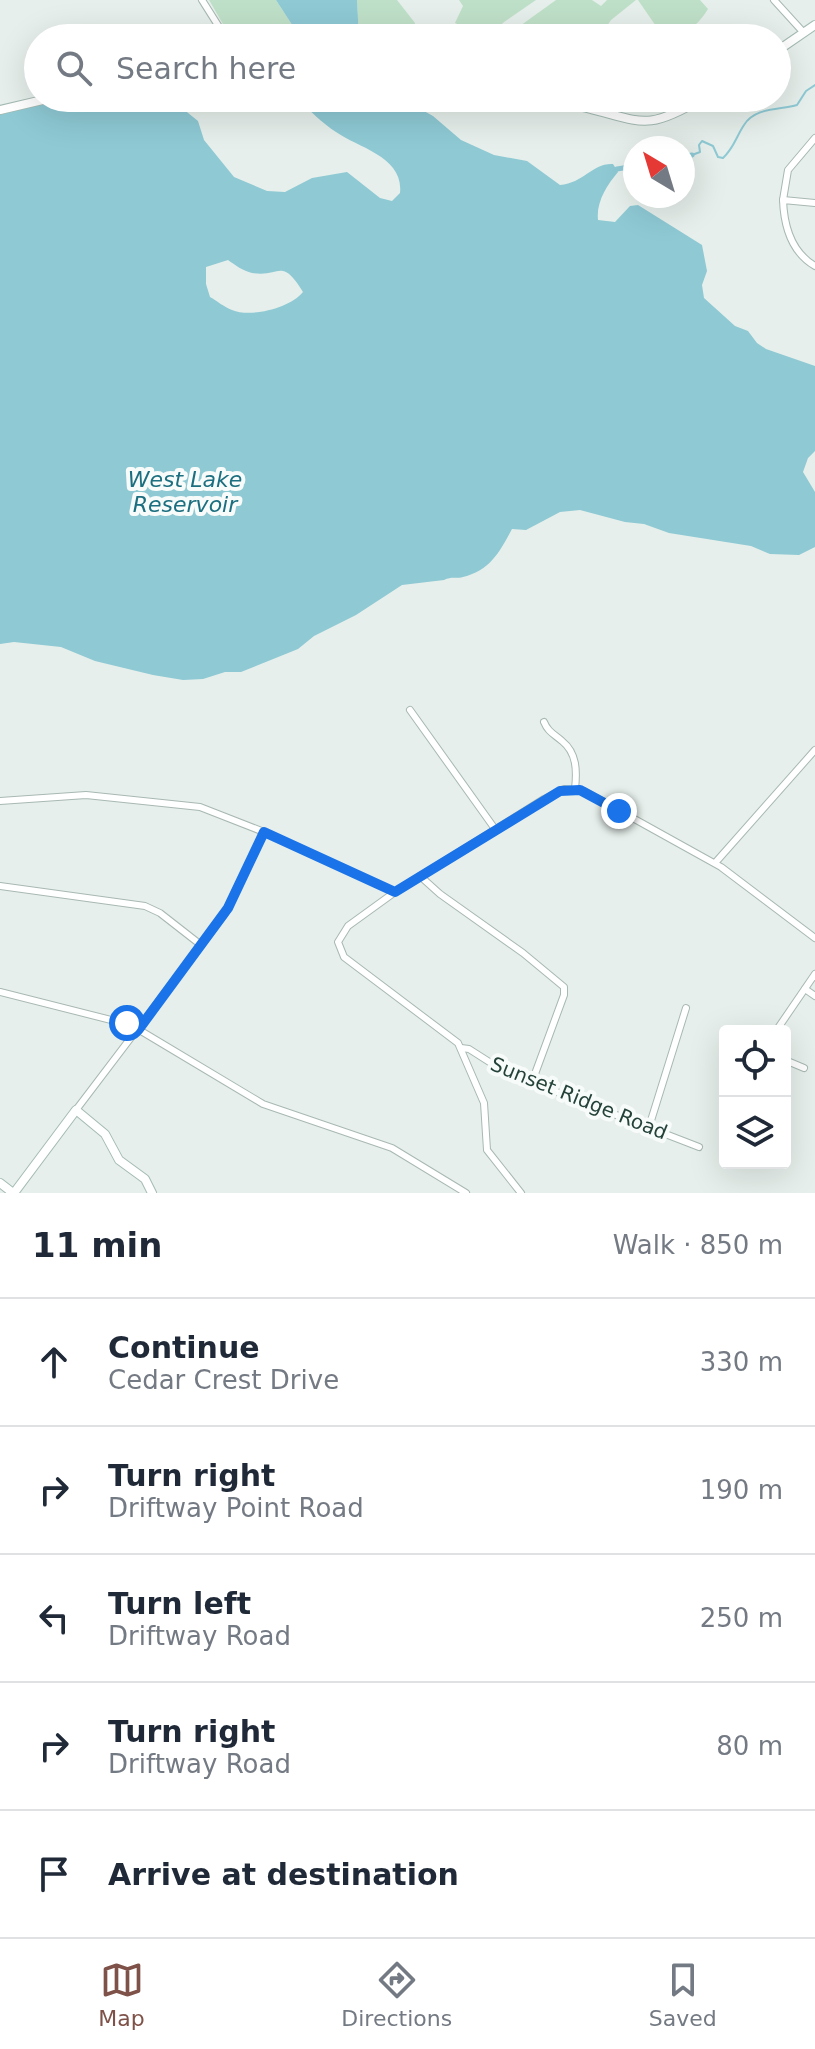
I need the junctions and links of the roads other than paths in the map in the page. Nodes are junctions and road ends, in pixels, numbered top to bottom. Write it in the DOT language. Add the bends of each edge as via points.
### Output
graph roads {
  1 [pos="202,0"];
  2 [pos="774,0"];
  3 [pos="217,24"];
  4 [pos="815,25"];
  5 [pos="804,33"];
  6 [pos="791,42"];
  7 [pos="24,104"];
  8 [pos="0,110"];
  9 [pos="601,112"];
  10 [pos="677,112"];
  11 [pos="815,138"];
  12 [pos="783,200"];
  13 [pos="815,203"];
  14 [pos="815,266"];
  15 [pos="410,710"];
  16 [pos="544,722"];
  17 [pos="815,750"];
  18 [pos="575,789"];
  19 [pos="0,801"];
  20 [pos="495,829"];
  21 [pos="264,832"];
  22 [pos="715,863"];
  23 [pos="420,876"];
  24 [pos="0,886"];
  25 [pos="395,892"];
  26 [pos="815,938"];
  27 [pos="201,945"];
  28 [pos="815,974"];
  29 [pos="805,989"];
  30 [pos="0,992"];
  31 [pos="815,996"];
  32 [pos="686,1008"];
  33 [pos="780,1025"];
  34 [pos="139,1029"];
  35 [pos="461,1048"];
  36 [pos="791,1063"];
  37 [pos="804,1068"];
  38 [pos="532,1082"];
  39 [pos="76,1110"];
  40 [pos="649,1127"];
  41 [pos="699,1147"];
  42 [pos="0,1183"];
  43 [pos="13,1193"];
  44 [pos="152,1193"];
  45 [pos="466,1193"];
  46 [pos="521,1193"];
  1 -- 3 [label="street"];
  2 -- 5 [label="street"];
  4 -- 5 [label="main road"];
  5 -- 6 [label="main road"];
  7 -- 8 [label="main road"];
  9 -- 10 [label="main road" via="649,122"];
  11 -- 12 [label="street" via="788,170"];
  12 -- 13 [label="street"];
  12 -- 14 [label="street" via="792,242"];
  15 -- 20 [label="street"];
  16 -- 18 [label="street" via="572,752"];
  17 -- 22 [label="street"];
  18 -- 20 [label="street" via="552,794"];
  18 -- 22 [label="street"];
  19 -- 21 [label="street" via="81,795 189,805"];
  20 -- 23 [label="street"];
  21 -- 25 [label="street"];
  21 -- 27 [label="street" via="228,908"];
  22 -- 26 [label="street"];
  23 -- 25 [label="street"];
  23 -- 38 [label="street" via="564,987"];
  24 -- 27 [label="street" via="145,906"];
  25 -- 35 [label="street" via="345,928 339,951"];
  27 -- 34 [label="street"];
  28 -- 29 [label="street"];
  29 -- 31 [label="street"];
  29 -- 33 [label="street"];
  30 -- 34 [label="street"];
  32 -- 40 [label="street"];
  34 -- 39 [label="street"];
  34 -- 45 [label="street" via="263,1104 392,1148"];
  35 -- 38 [label="street, Sunset Ridge Road"];
  35 -- 46 [label="street" via="484,1103 487,1150"];
  36 -- 37 [label="street"];
  38 -- 40 [label="street, Sunset Ridge Road"];
  39 -- 43 [label="main road"];
  39 -- 44 [label="main road" via="105,1134 119,1160 145,1179"];
  40 -- 41 [label="street, Sunset Ridge Road"];
  42 -- 43 [label="main road"];
}
